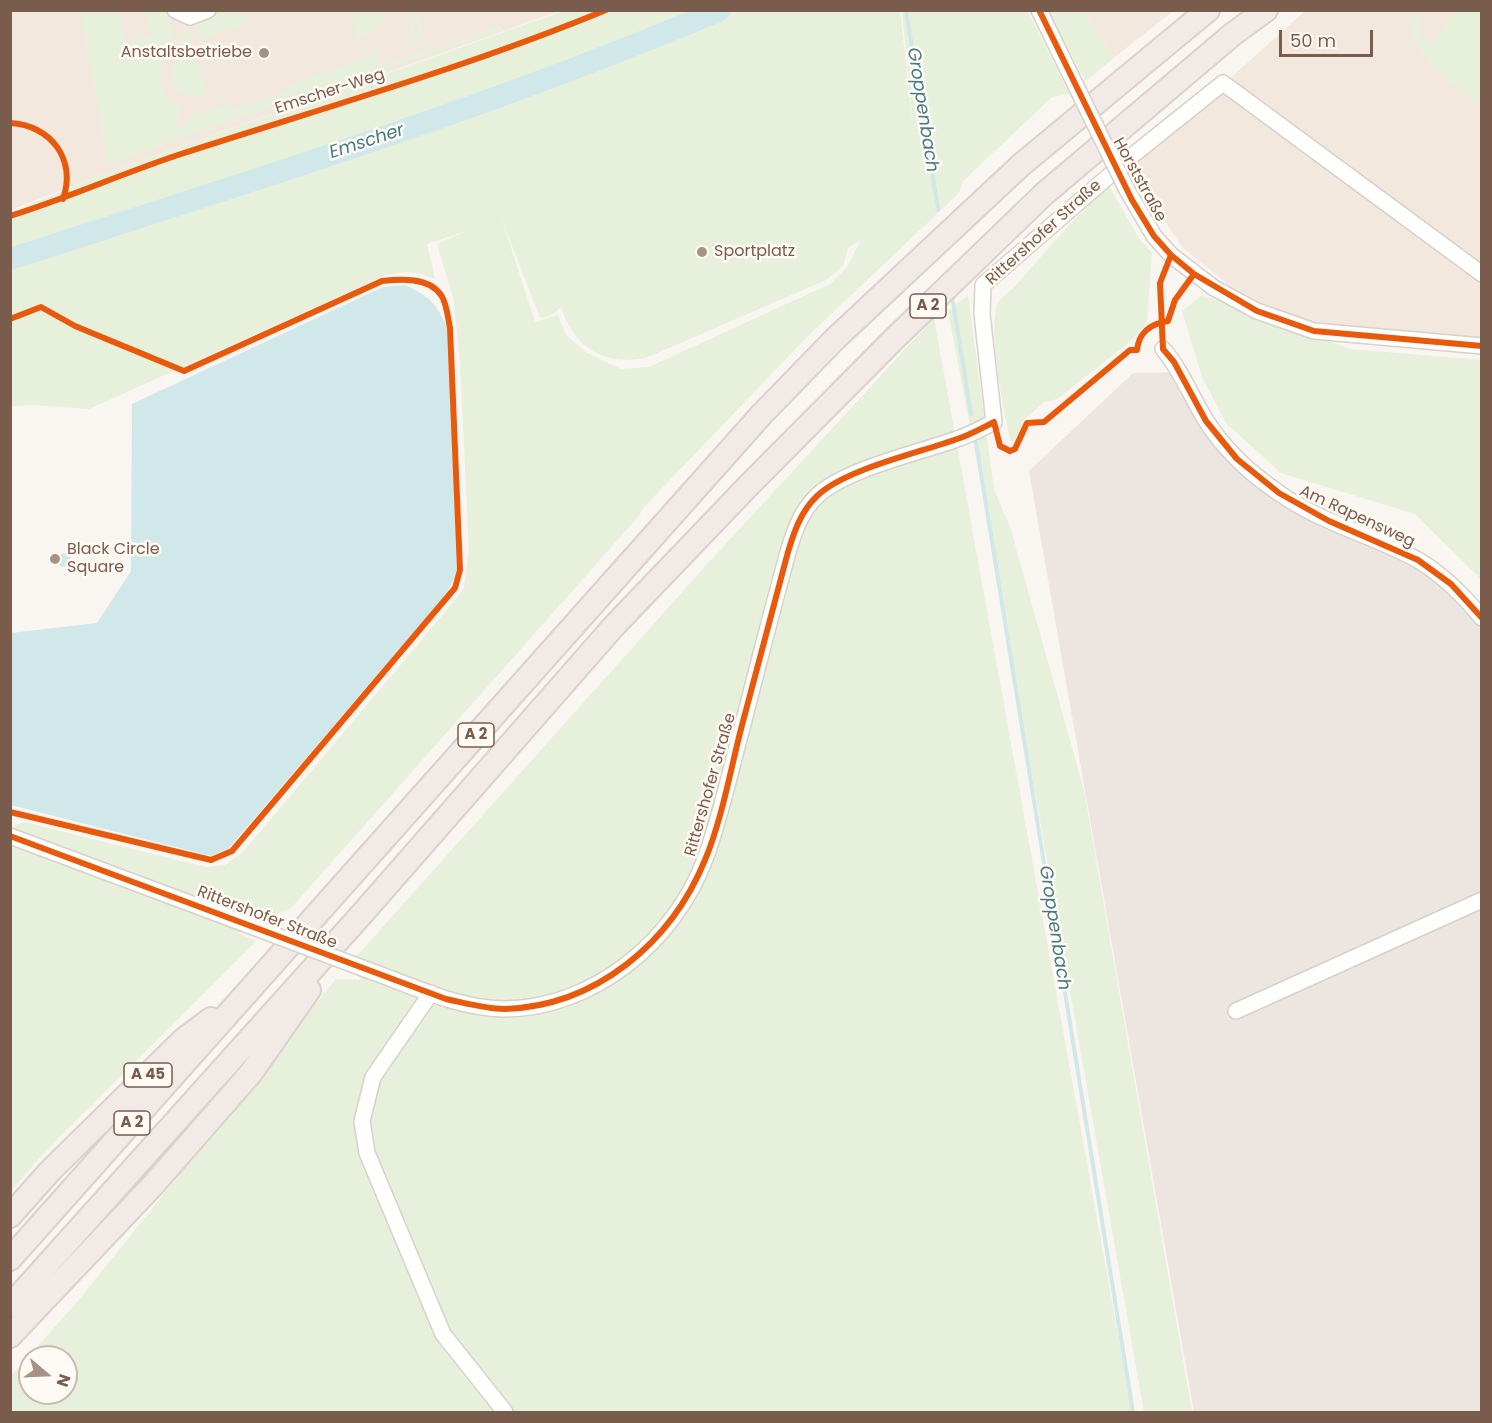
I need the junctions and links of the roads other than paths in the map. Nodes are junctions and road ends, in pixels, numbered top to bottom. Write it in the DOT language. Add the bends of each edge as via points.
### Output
graph roads {
  1 [pos="175,10"];
  2 [pos="208,10"];
  3 [pos="1039,10"];
  4 [pos="1208,10"];
  5 [pos="1266,10"];
  6 [pos="1482,274"];
  7 [pos="1482,346"];
  8 [pos="1163,349"];
  9 [pos="1482,618"];
  10 [pos="10,836"];
  11 [pos="1482,900"];
  12 [pos="361,915"];
  13 [pos="252,986"];
  14 [pos="430,993"];
  15 [pos="1236,1011"];
  16 [pos="10,1216"];
  17 [pos="10,1259"];
  18 [pos="10,1306"];
  19 [pos="10,1336"];
  20 [pos="505,1413"];
  1 -- 2 [label="street" via="190,17"];
  3 -- 7 [label="street, Horststraße, bridge" via="1126,190 1154,236 1171,255 1214,288 1257,311 1314,331"];
  4 -- 13 [label="highway, A 2" via="1021,165 836,338 707,475"];
  5 -- 12 [label="highway, A 2" via="1044,194 895,338 614,626"];
  6 -- 14 [label="street, Rittershofer Straße" via="1223,83 1132,155 983,285 982,314 994,422 828,487 808,507 788,552 705,861 674,917 640,953 609,978 577,996 537,1006 502,1009"];
  8 -- 9 [label="street, Am Rapensweg" via="1206,421 1237,459 1279,494 1418,560 1451,584"];
  10 -- 14 [label="street, Rittershofer Straße, bridge"];
  11 -- 15 [label="street"];
  12 -- 18 [label="highway, A 2"];
  12 -- 19 [label="highway" via="251,1073 154,1184"];
  13 -- 16 [label="highway, A 45" via="183,1040 50,1171"];
  13 -- 17 [label="highway, A 2"];
  14 -- 20 [label="street" via="373,1077 362,1121 367,1153 443,1334"];
}
